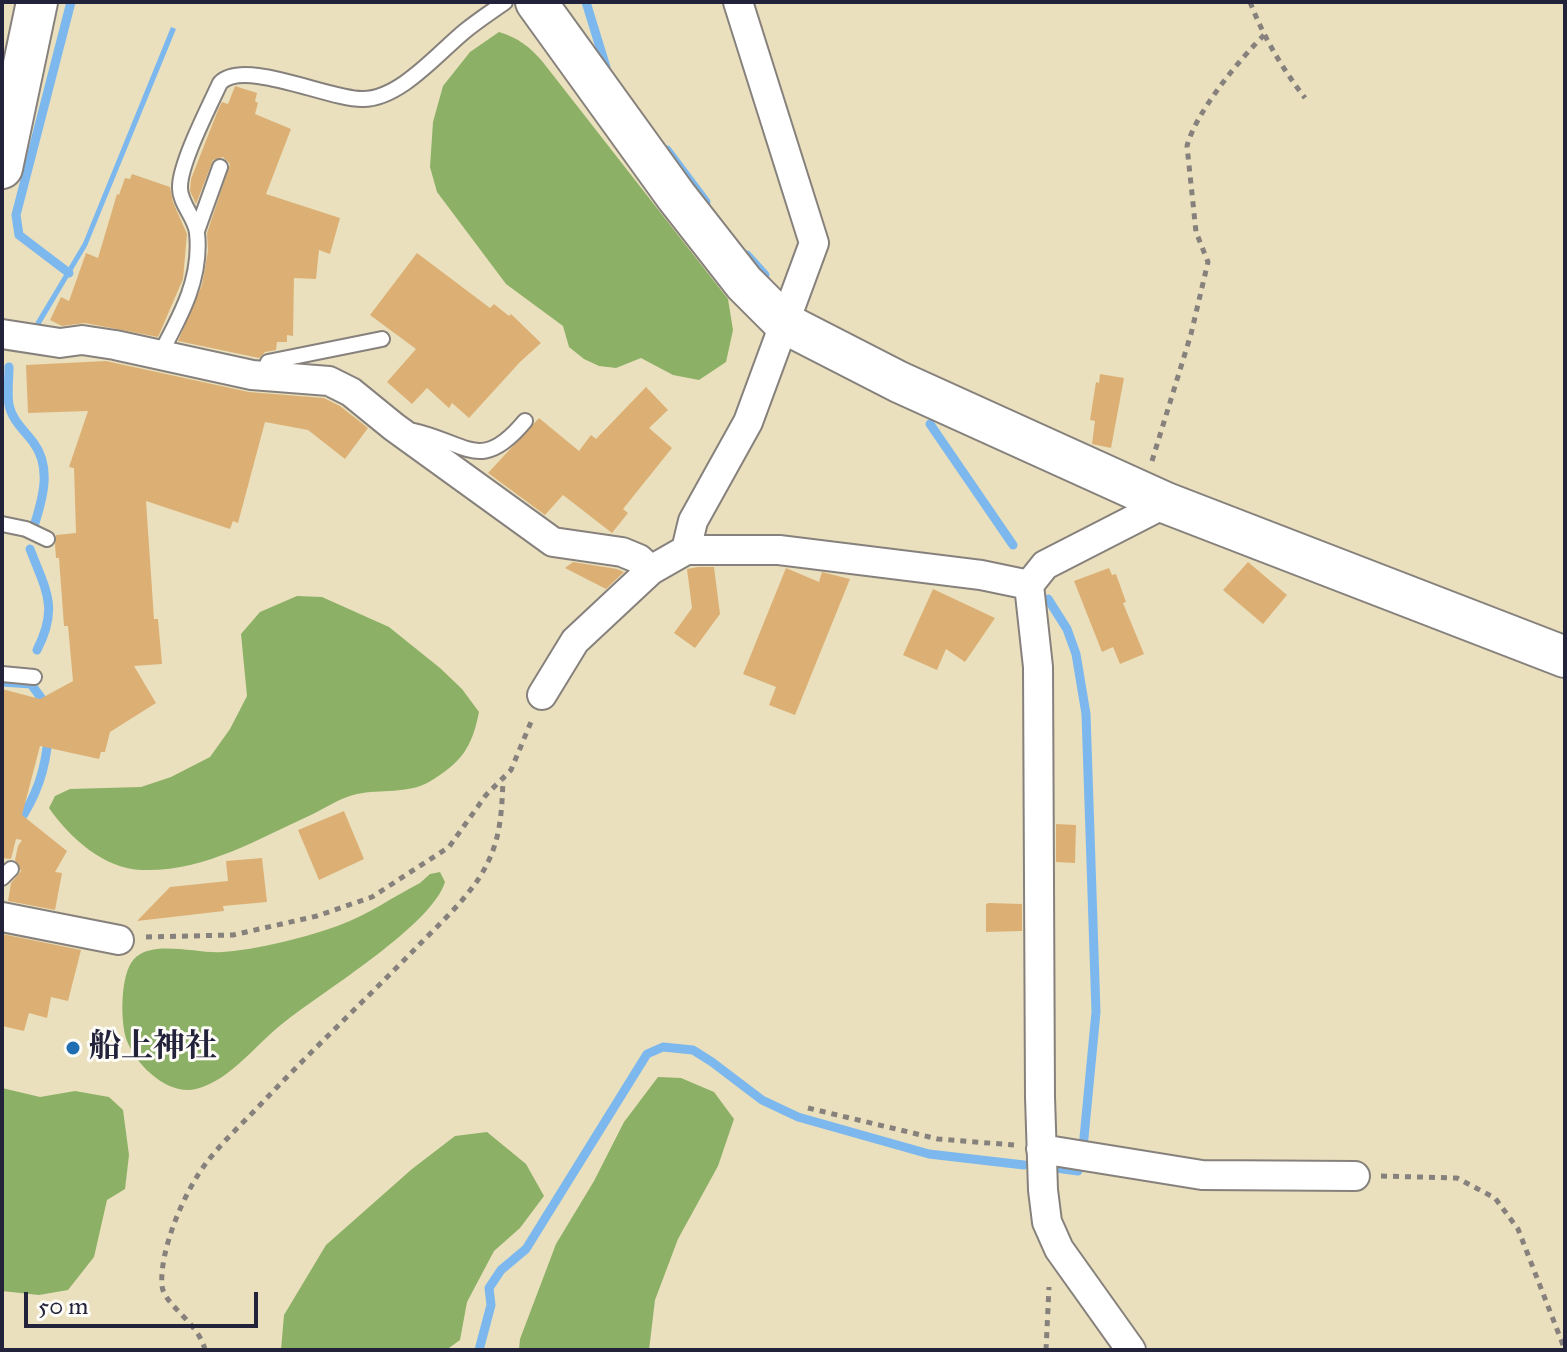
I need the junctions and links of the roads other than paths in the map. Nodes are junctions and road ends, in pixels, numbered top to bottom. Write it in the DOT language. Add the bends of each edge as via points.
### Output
graph roads {
  1 [pos="37,2"];
  2 [pos="505,2"];
  3 [pos="536,2"];
  4 [pos="738,2"];
  5 [pos="220,167"];
  6 [pos="2,168"];
  7 [pos="197,231"];
  8 [pos="784,323"];
  9 [pos="2,334"];
  10 [pos="382,339"];
  11 [pos="159,356"];
  12 [pos="263,375"];
  13 [pos="525,421"];
  14 [pos="394,427"];
  15 [pos="1155,498"];
  16 [pos="2,524"];
  17 [pos="47,539"];
  18 [pos="686,550"];
  19 [pos="651,570"];
  20 [pos="1029,585"];
  21 [pos="1565,657"];
  22 [pos="2,674"];
  23 [pos="34,677"];
  24 [pos="542,695"];
  25 [pos="2,917"];
  26 [pos="119,940"];
  27 [pos="1041,1149"];
  28 [pos="1355,1176"];
  29 [pos="1131,1350"];
  1 -- 6 [label="street"];
  2 -- 7 [label="lane" via="409,80 367,100 282,81 226,77 191,148 179,189"];
  3 -- 8 [label="street" via="676,196 744,283"];
  4 -- 8 [label="street" via="814,243"];
  5 -- 7 [label="lane"];
  7 -- 11 [label="lane" via="196,270 186,304"];
  8 -- 15 [label="street" via="899,382"];
  8 -- 18 [label="street" via="748,422 693,521"];
  9 -- 11 [label="street" via="104,343"];
  10 -- 12 [label="lane" via="268,362"];
  11 -- 12 [label="street"];
  12 -- 14 [label="street" via="329,381"];
  13 -- 14 [label="lane" via="509,441 488,451"];
  14 -- 19 [label="street" via="553,542 622,552"];
  15 -- 20 [label="street" via="1045,565"];
  15 -- 21 [label="street"];
  16 -- 17 [label="lane"];
  18 -- 19 [label="street"];
  18 -- 20 [label="street" via="779,550"];
  19 -- 24 [label="street" via="575,641"];
  20 -- 27 [label="street" via="1038,667"];
  22 -- 23 [label="lane"];
  25 -- 26 [label="street"];
  27 -- 28 [label="street" via="1202,1175"];
  27 -- 29 [label="street" via="1047,1222 1056,1243"];
}
